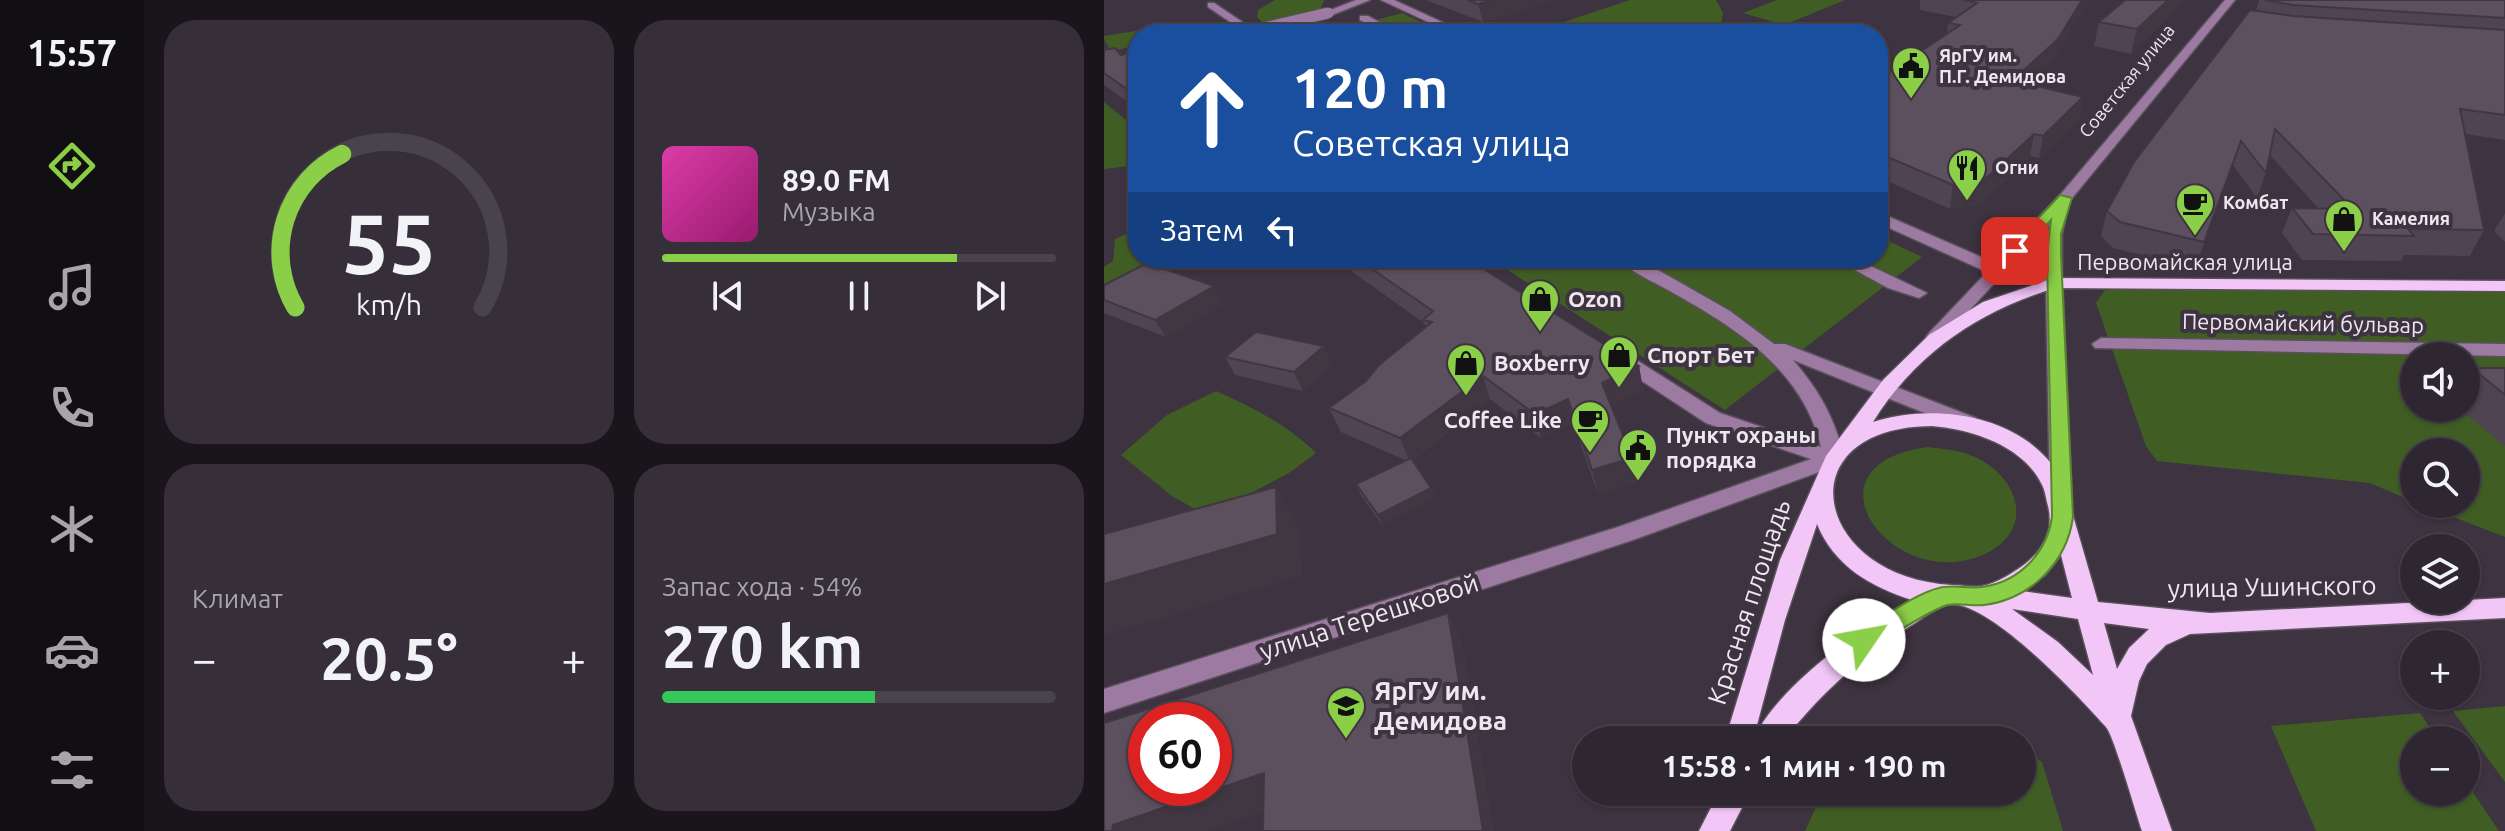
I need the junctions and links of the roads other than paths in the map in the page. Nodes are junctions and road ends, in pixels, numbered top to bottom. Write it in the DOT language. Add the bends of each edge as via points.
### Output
graph roads {
  1 [pos="1365,0"];
  2 [pos="1386,0"];
  3 [pos="2230,0"];
  4 [pos="1211,5"];
  5 [pos="1364,18"];
  6 [pos="1240,24"];
  7 [pos="1281,24"];
  8 [pos="1376,24"];
  9 [pos="1440,24"];
  10 [pos="2065,198"];
  11 [pos="1888,221"];
  12 [pos="1642,268"];
  13 [pos="1861,268"];
  14 [pos="1997,270"];
  15 [pos="2054,283"];
  16 [pos="2505,286"];
  17 [pos="1919,293"];
  18 [pos="1935,337"];
  19 [pos="1757,338"];
  20 [pos="2101,344"];
  21 [pos="1608,350"];
  22 [pos="2505,350"];
  23 [pos="1884,390"];
  24 [pos="1973,425"];
  25 [pos="1842,451"];
  26 [pos="1822,485"];
  27 [pos="2062,511"];
  28 [pos="1634,530"];
  29 [pos="1963,596"];
  30 [pos="2505,608"];
  31 [pos="2088,609"];
  32 [pos="2191,623"];
  33 [pos="1104,701"];
  34 [pos="1743,726"];
  35 [pos="1778,726"];
  36 [pos="2120,726"];
  37 [pos="1721,806"];
  38 [pos="1727,806"];
  39 [pos="1715,828"];
  40 [pos="2157,831"];
  1 -- 7 [label="street, bridge"];
  2 -- 9 [label="street"];
  3 -- 10 [label="street, Советская улица" via="2220,19"];
  4 -- 6 [label="street"];
  5 -- 8 [label="street"];
  10 -- 14 [label="street, Советская улица"];
  10 -- 15 [label="street, Советская улица" via="2054,234"];
  11 -- 14 [label="street, Первомайская улица"];
  12 -- 19 [label="street"];
  13 -- 17 [label="street"];
  14 -- 15 [label="street, Первомайская улица"];
  14 -- 18 [label="street, Советская улица"];
  15 -- 16 [label="main road, Первомайская улица"];
  15 -- 18 [label="main road, Красная площадь" via="2017,294"];
  15 -- 27 [label="street, Красная площадь"];
  18 -- 23 [label="main road, Красная площадь"];
  19 -- 23 [label="street, Красная площадь"];
  19 -- 25 [label="street" via="1805,384"];
  20 -- 22 [label="street, Первомайский бульвар"];
  21 -- 25 [label="street" via="1713,418"];
  23 -- 24 [label="street, Красная площадь"];
  23 -- 25 [label="main road, Красная площадь"];
  24 -- 25 [label="main road, Красная площадь" via="1905,420 1875,428"];
  24 -- 27 [label="main road, Красная площадь" via="2028,452 2052,481"];
  25 -- 26 [label="main road, Красная площадь"];
  25 -- 28 [label="street, Красная площадь"];
  26 -- 29 [label="main road, Красная площадь" via="1824,518 1844,550 1883,580 1911,590"];
  26 -- 34 [label="main road, Красная площадь" via="1792,556"];
  27 -- 29 [label="main road, Красная площадь" via="2059,537 2033,573"];
  27 -- 31 [label="main road, Красная площадь"];
  28 -- 33 [label="street, улица Терешковой"];
  29 -- 31 [label="main road, Красная площадь"];
  29 -- 35 [label="main road, Красная площадь" via="1910,612 1850,650"];
  29 -- 36 [label="main road" via="2036,637 2092,690"];
  30 -- 32 [label="main road, улица Ушинского"];
  31 -- 32 [label="main road, улица Ушинского"];
  31 -- 36 [label="main road"];
  32 -- 36 [label="main road" via="2165,630 2128,669"];
  36 -- 40 [label="main road"];
  37 -- 39 [label="main road"];
  38 -- 39 [label="main road"];
}
